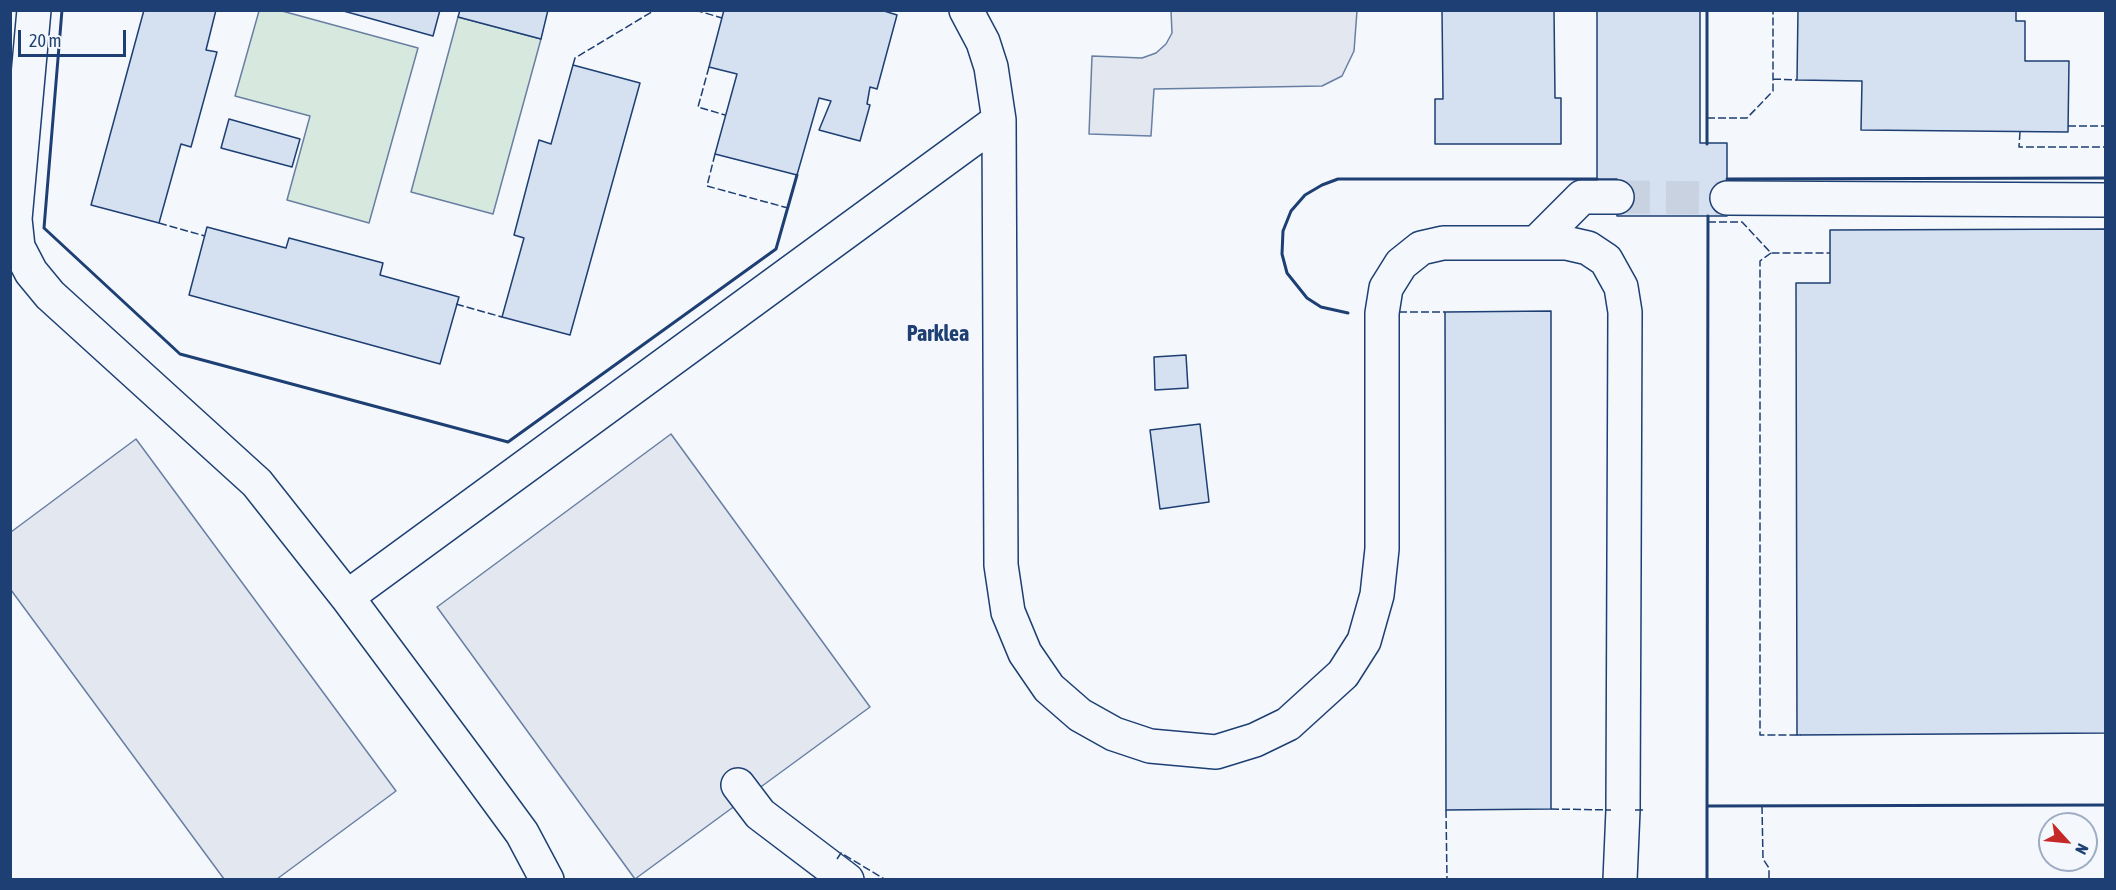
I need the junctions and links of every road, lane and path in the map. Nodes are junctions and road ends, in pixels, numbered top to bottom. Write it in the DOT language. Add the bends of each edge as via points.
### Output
graph roads {
  1 [pos="34,10"];
  2 [pos="966,10"];
  3 [pos="999,120"];
  4 [pos="1617,197"];
  5 [pos="1727,198"];
  6 [pos="2106,200"];
  7 [pos="1536,243"];
  8 [pos="347,597"];
  9 [pos="738,785"];
  10 [pos="547,879"];
  11 [pos="847,879"];
  12 [pos="1620,879"];
  1 -- 8 [label="lane" via="15,219 18,247 31,273 50,295 257,483"];
  2 -- 3 [label="lane" via="991,66"];
  3 -- 7 [label="lane" via="1001,566 1008,612 1025,653 1049,688 1080,715 1106,730 1150,746 1216,752 1255,740 1288,724 1343,674 1364,641 1377,595 1382,549 1382,313 1386,288 1401,264 1421,248 1443,243"];
  3 -- 8 [label="lane"];
  4 -- 7 [label="lane" via="1582,197"];
  5 -- 6 [label="lane"];
  7 -- 12 [label="lane" via="1588,248 1606,260 1621,286 1625,312"];
  8 -- 10 [label="lane" via="522,833"];
  9 -- 11 [label="lane" via="760,814"];
}
